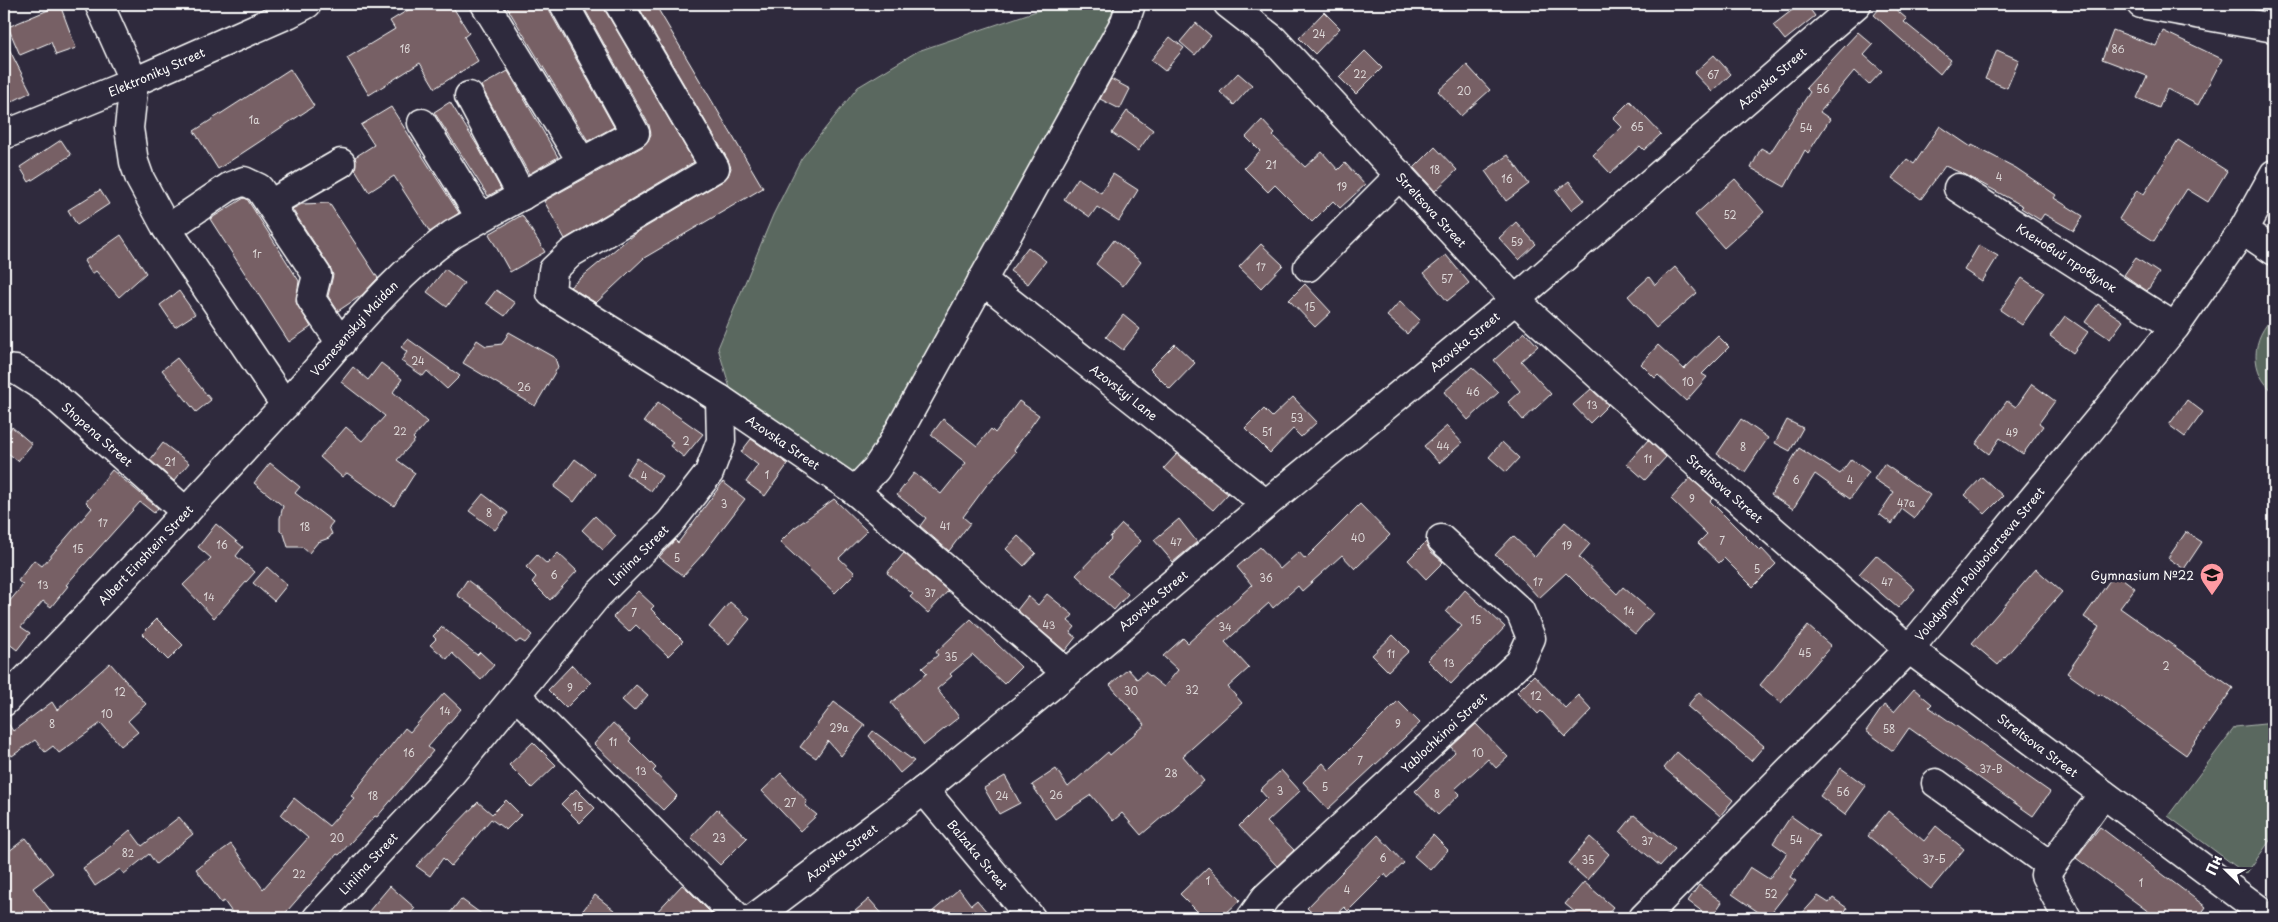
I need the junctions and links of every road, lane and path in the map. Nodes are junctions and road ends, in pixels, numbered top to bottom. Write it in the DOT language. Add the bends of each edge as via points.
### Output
graph roads {
  1 [pos="99,4"];
  2 [pos="307,4"];
  3 [pos="485,4"];
  4 [pos="564,4"];
  5 [pos="619,4"];
  6 [pos="1131,4"];
  7 [pos="1228,4"];
  8 [pos="1856,4"];
  9 [pos="2141,4"];
  10 [pos="2274,28"];
  11 [pos="134,82"];
  12 [pos="469,96"];
  13 [pos="422,123"];
  14 [pos="4,135"];
  15 [pos="582,162"];
  16 [pos="341,163"];
  17 [pos="2274,174"];
  18 [pos="1400,175"];
  19 [pos="1958,188"];
  20 [pos="522,196"];
  21 [pos="270,204"];
  22 [pos="481,218"];
  23 [pos="167,229"];
  24 [pos="2243,230"];
  25 [pos="2274,251"];
  26 [pos="1308,267"];
  27 [pos="982,280"];
  28 [pos="1515,300"];
  29 [pos="2176,327"];
  30 [pos="341,343"];
  31 [pos="4,369"];
  32 [pos="720,399"];
  33 [pos="285,405"];
  34 [pos="855,491"];
  35 [pos="1266,504"];
  36 [pos="186,512"];
  37 [pos="1441,539"];
  38 [pos="1909,650"];
  39 [pos="1067,673"];
  40 [pos="516,695"];
  41 [pos="4,702"];
  42 [pos="1936,783"];
  43 [pos="924,790"];
  44 [pos="2103,794"];
  45 [pos="2052,866"];
  46 [pos="317,918"];
  47 [pos="738,918"];
  48 [pos="754,918"];
  49 [pos="1031,918"];
  50 [pos="1251,918"];
  51 [pos="1643,918"];
  52 [pos="2067,918"];
  53 [pos="2270,918"];
  1 -- 11 [label="street"];
  2 -- 11 [label="street, Elektroniky Street"];
  3 -- 15 [label="street"];
  4 -- 15 [label="street, Voznesenskyi Maidan" via="635,134"];
  5 -- 32 [label="street, Azovska Street" via="715,168 571,253 554,270 551,293"];
  6 -- 27 [label="street" via="1125,22"];
  7 -- 18 [label="street, Streltsova Street" via="1274,40"];
  8 -- 28 [label="street, Azovska Street"];
  9 -- 10 [label="street"];
  11 -- 14 [label="street, Elektroniky Street"];
  11 -- 23 [label="street" via="129,128 132,153 140,179"];
  12 -- 20 [label="street"];
  13 -- 22 [label="street"];
  15 -- 20 [label="street, Voznesenskyi Maidan"];
  16 -- 21 [label="street"];
  17 -- 24 [label="street, Volodymyra Poluboiartseva Street"];
  18 -- 26 [label="street"];
  18 -- 28 [label="street, Streltsova Street"];
  19 -- 29 [label="street, Кленовий провулок"];
  20 -- 22 [label="street, Voznesenskyi Maidan"];
  21 -- 23 [label="street" via="259,188 244,181 229,187"];
  21 -- 30 [label="street" via="317,275 311,298"];
  22 -- 30 [label="street, Voznesenskyi Maidan" via="437,245"];
  23 -- 33 [label="street"];
  24 -- 25 [label="street"];
  24 -- 29 [label="street, Volodymyra Poluboiartseva Street"];
  27 -- 34 [label="street" via="888,451"];
  27 -- 35 [label="street, Azovskyi Lane"];
  28 -- 35 [label="street, Azovska Street"];
  28 -- 38 [label="street, Streltsova Street"];
  29 -- 38 [label="street, Volodymyra Poluboiartseva Street"];
  30 -- 33 [label="street, Voznesenskyi Maidan"];
  31 -- 36 [label="street, Shopena Street" via="16,370 46,389"];
  32 -- 34 [label="street, Azovska Street"];
  32 -- 40 [label="street, Liniina Street" via="721,442 709,473 670,523 597,596"];
  33 -- 36 [label="street, Albert Einshtein Street"];
  34 -- 39 [label="street, Azovska Street"];
  35 -- 39 [label="street, Azovska Street"];
  36 -- 41 [label="street, Albert Einshtein Street"];
  37 -- 50 [label="street, Yablochkinoi Street" via="1520,611 1531,638 1520,662 1266,897"];
  38 -- 44 [label="street, Streltsova Street"];
  38 -- 51 [label="street, Volodymyra Poluboiartseva Street"];
  39 -- 43 [label="street, Azovska Street"];
  40 -- 46 [label="street, Liniina Street" via="450,775"];
  40 -- 47 [label="street"];
  42 -- 45 [label="street"];
  43 -- 48 [label="street, Azovska Street"];
  43 -- 49 [label="street, Balzaka Street"];
  44 -- 45 [label="street"];
  44 -- 53 [label="street, Streltsova Street"];
  45 -- 52 [label="street" via="2045,875"];
}
